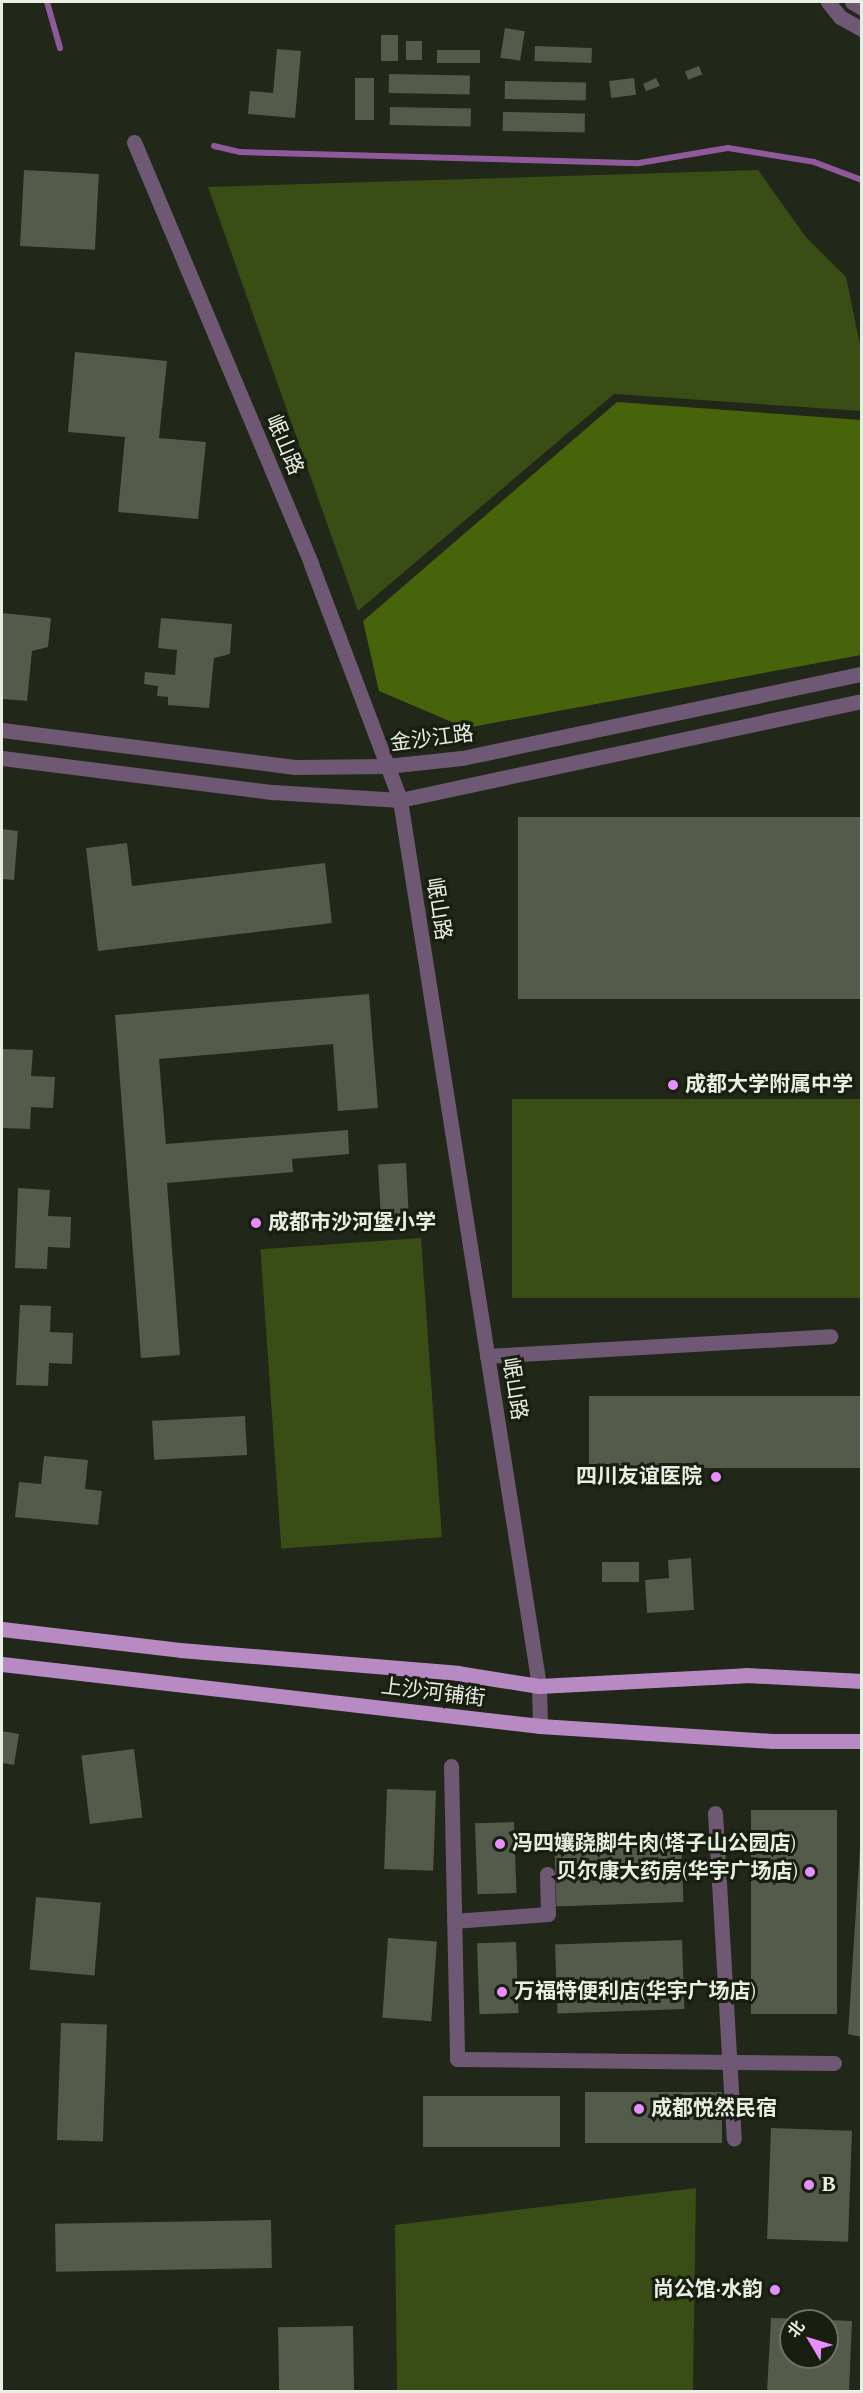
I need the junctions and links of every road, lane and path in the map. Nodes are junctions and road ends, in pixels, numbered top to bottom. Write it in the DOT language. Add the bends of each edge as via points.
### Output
graph roads {
  1 [pos="828,2"];
  2 [pos="852,2"];
  3 [pos="861,8"];
  4 [pos="861,29"];
  5 [pos="134,142"];
  6 [pos="861,674"];
  7 [pos="861,701"];
  8 [pos="2,730"];
  9 [pos="2,758"];
  10 [pos="387,766"];
  11 [pos="400,800"];
  12 [pos="830,1336"];
  13 [pos="487,1356"];
  14 [pos="2,1629"];
  15 [pos="2,1664"];
  16 [pos="861,1681"];
  17 [pos="539,1686"];
  18 [pos="540,1726"];
  19 [pos="861,1741"];
  20 [pos="451,1766"];
  21 [pos="715,1813"];
  22 [pos="547,1874"];
  23 [pos="454,1921"];
  24 [pos="834,2063"];
  25 [pos="729,2064"];
  26 [pos="734,2138"];
  1 -- 4 [label="street" via="840,17"];
  2 -- 3 [label="street"];
  5 -- 10 [label="street, 岷山路" via="311,564"];
  6 -- 10 [label="street, 金沙江路" via="462,758"];
  7 -- 11 [label="street"];
  8 -- 10 [label="street, 金沙江路" via="295,767"];
  9 -- 11 [label="street" via="273,792"];
  10 -- 11 [label="street, 岷山路"];
  11 -- 13 [label="street, 岷山路"];
  12 -- 13 [label="street"];
  13 -- 17 [label="street, 岷山路"];
  14 -- 17 [label="main road, 上沙河铺街" via="180,1650 457,1673"];
  15 -- 18 [label="main road, 上沙河铺街"];
  16 -- 17 [label="main road, 上沙河铺街" via="746,1674"];
  17 -- 18 [label="street, 岷山路"];
  18 -- 19 [label="main road, 上沙河铺街" via="773,1741"];
  20 -- 23 [label="street"];
  21 -- 25 [label="street"];
  22 -- 23 [label="street" via="548,1914"];
  23 -- 25 [label="street" via="457,2059"];
  24 -- 25 [label="street"];
  25 -- 26 [label="street"];
}
